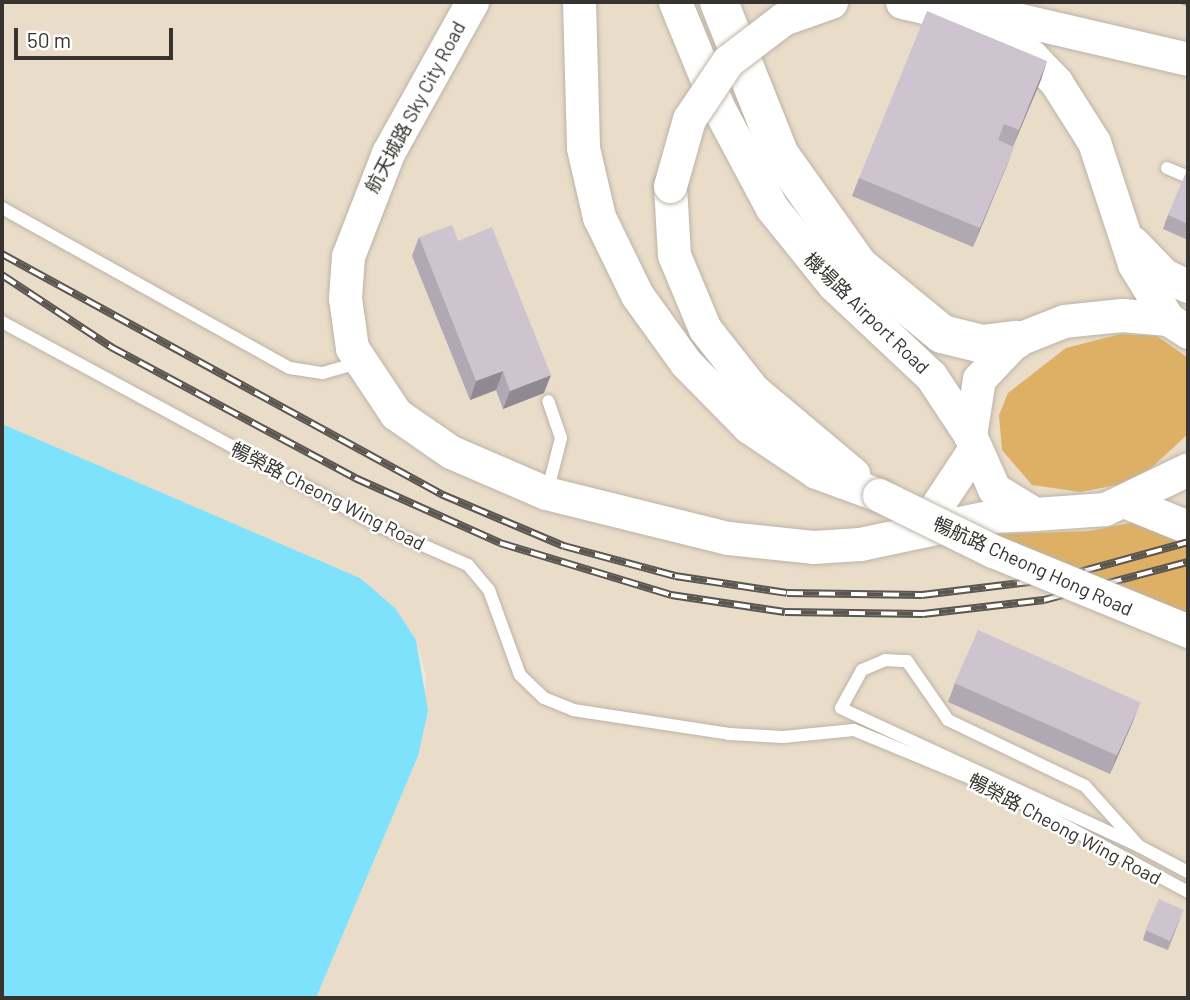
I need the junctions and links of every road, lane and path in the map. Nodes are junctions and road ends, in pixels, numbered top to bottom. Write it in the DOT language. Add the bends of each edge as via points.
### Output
graph roads {
  1 [pos="472,2"];
  2 [pos="579,2"];
  3 [pos="675,2"];
  4 [pos="719,2"];
  5 [pos="831,2"];
  6 [pos="902,2"];
  7 [pos="961,2"];
  8 [pos="1188,60"];
  9 [pos="1167,168"];
  10 [pos="1188,177"];
  11 [pos="2,208"];
  12 [pos="1124,229"];
  13 [pos="1188,286"];
  14 [pos="2,322"];
  15 [pos="1178,325"];
  16 [pos="1016,340"];
  17 [pos="358,363"];
  18 [pos="548,401"];
  19 [pos="972,443"];
  20 [pos="822,463"];
  21 [pos="1188,469"];
  22 [pos="547,493"];
  23 [pos="1126,502"];
  24 [pos="1035,514"];
  25 [pos="1188,527"];
  26 [pos="906,532"];
  27 [pos="1188,631"];
  28 [pos="1139,846"];
  29 [pos="1188,873"];
  30 [pos="1188,892"];
  1 -- 17 [label="street, 航天城路 Sky City Road" via="387,153 353,234 345,299"];
  2 -- 20 [label="street" via="583,148 613,249 637,295 686,363 749,426"];
  3 -- 19 [label="street, 機場路 Airport Road" via="718,107 772,208 833,284 931,376"];
  4 -- 16 [label="main road, 機場路 Airport Road" via="780,155 859,266 942,334 982,344"];
  5 -- 20 [label="street, bridge" via="783,19 728,61 689,119 670,186 674,255 705,329 752,390"];
  6 -- 12 [label="street" via="970,18 1021,49 1056,82 1094,142"];
  7 -- 8 [label="street" via="1098,43"];
  9 -- 10 [label="lane"];
  11 -- 17 [label="lane" via="290,369 323,373"];
  12 -- 13 [label="street" via="1153,265"];
  12 -- 15 [label="street" via="1139,276"];
  14 -- 30 [label="lane, 暢榮路 Cheong Wing Road" via="379,526 468,565 489,590 520,675 544,698 573,710 729,734 783,737 853,730 997,789"];
  15 -- 16 [label="street" via="1064,321"];
  16 -- 19 [label="street" via="979,379"];
  17 -- 22 [label="street, 航天城路 Sky City Road" via="412,429"];
  18 -- 22 [label="lane" via="561,438"];
  19 -- 24 [label="street, 機場路 Airport Road" via="994,489"];
  19 -- 26 [label="street, 航天城路 Sky City Road" via="934,510"];
  20 -- 27 [label="street, 暢航路 Cheong Hong Road, bridge" via="993,551"];
  21 -- 23 [label="street, 航天城路 Sky City Road"];
  22 -- 26 [label="street, 航天城路 Sky City Road" via="643,521 767,544 860,544"];
  23 -- 24 [label="street, 航天城路 Sky City Road" via="1080,515"];
  23 -- 25 [label="street"];
  24 -- 26 [label="street, 航天城路 Sky City Road"];
  28 -- 28 [label="lane" via="841,708 862,670 885,660 906,662 948,720 1085,786"];
  28 -- 29 [label="lane"];
}
